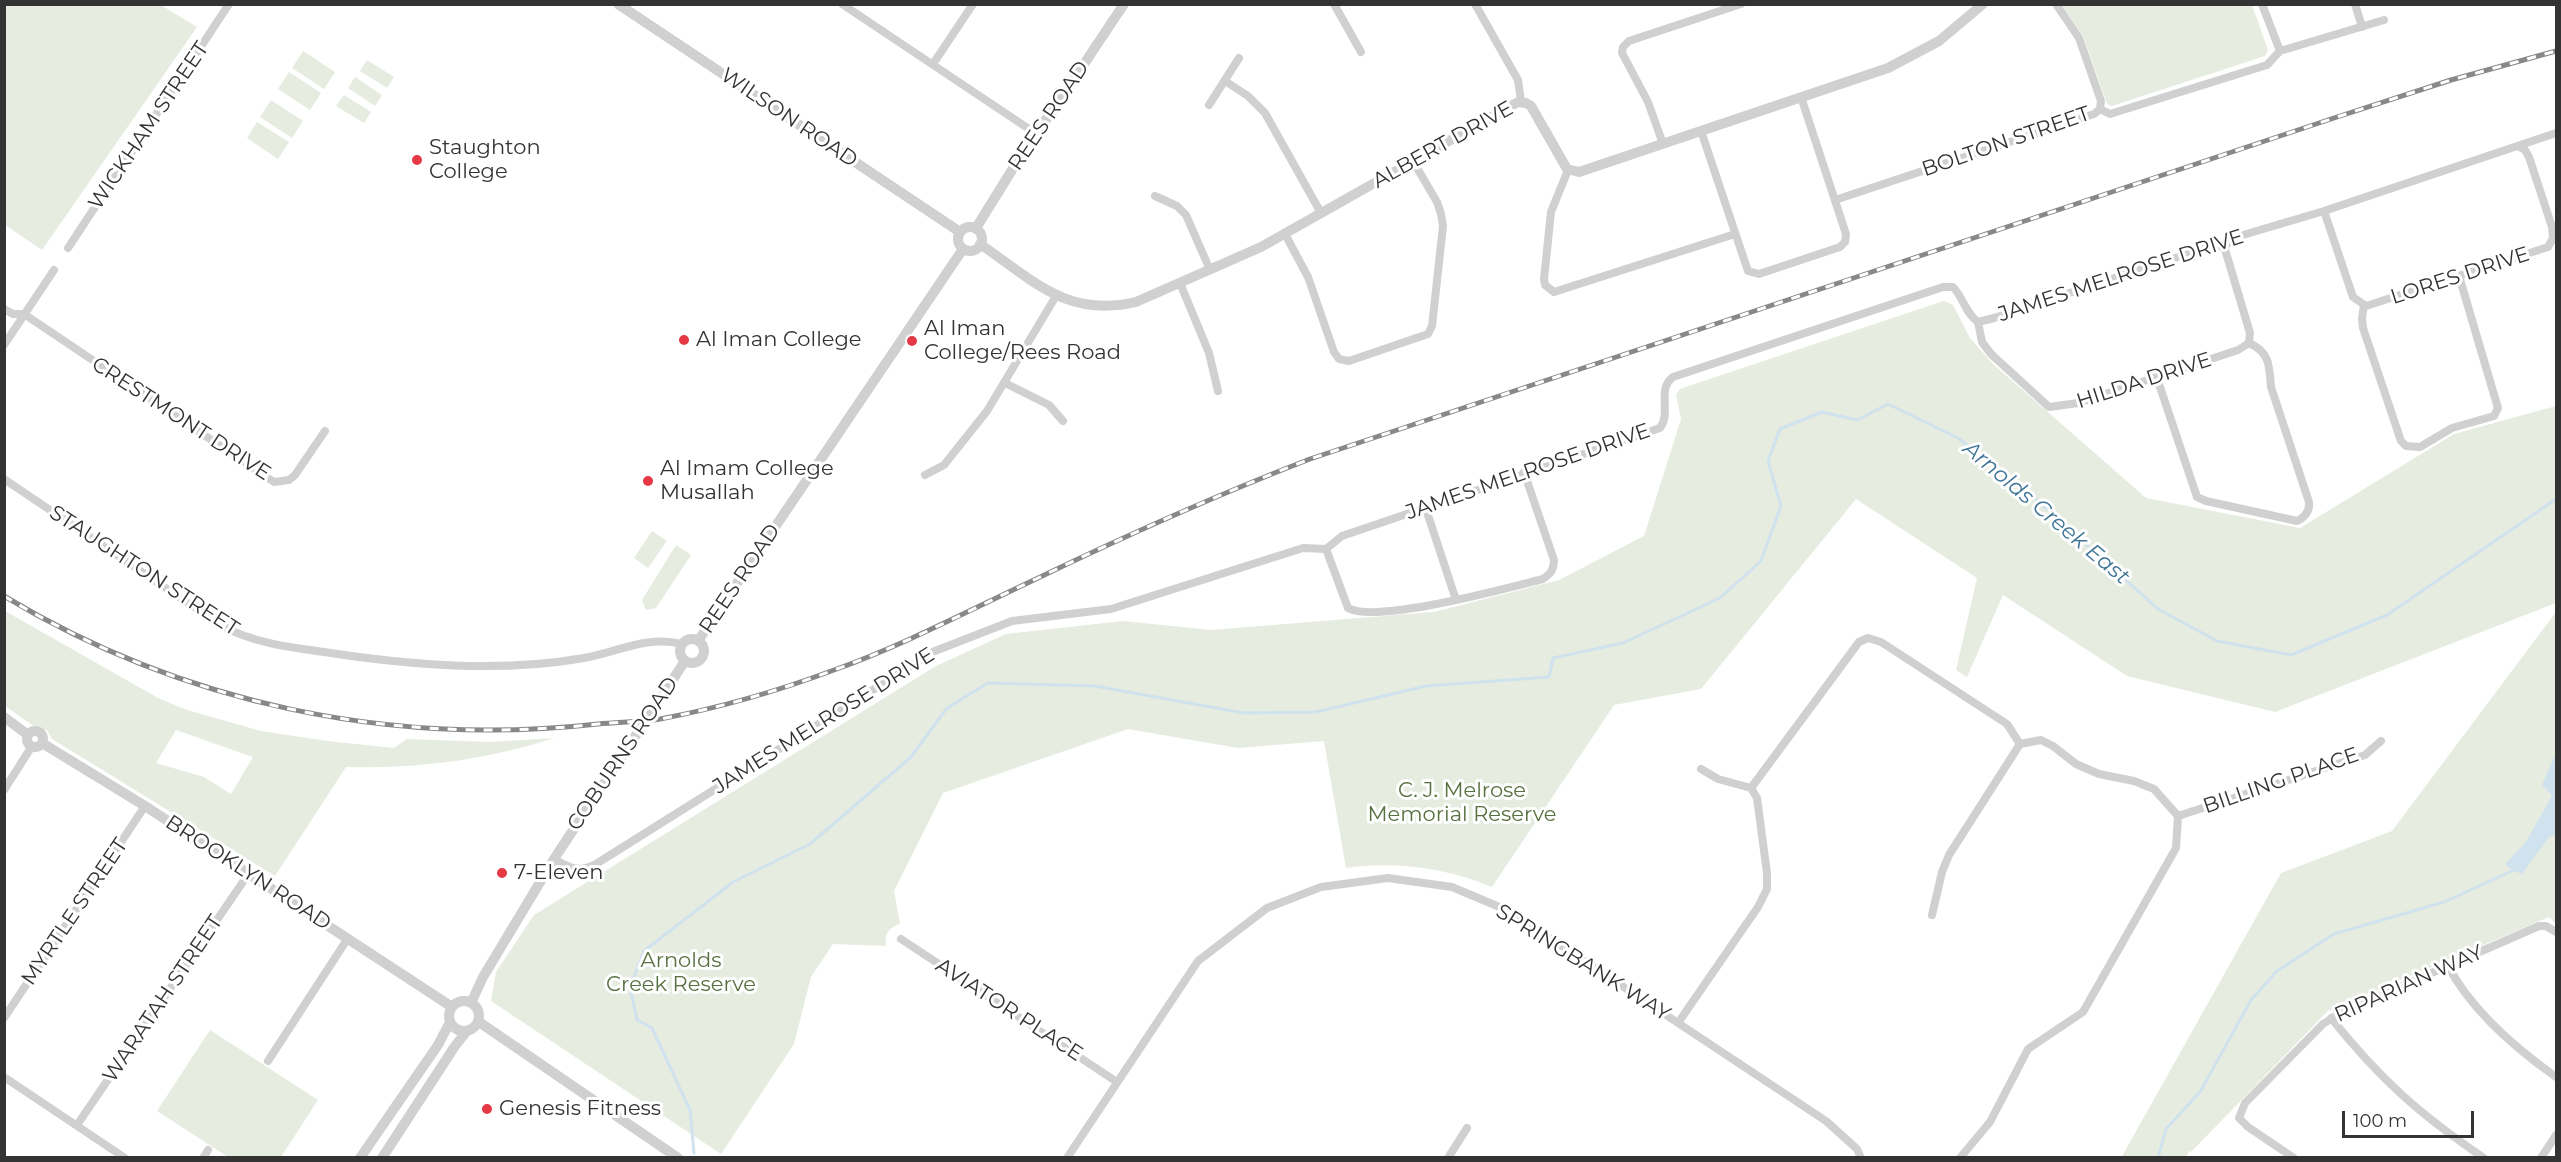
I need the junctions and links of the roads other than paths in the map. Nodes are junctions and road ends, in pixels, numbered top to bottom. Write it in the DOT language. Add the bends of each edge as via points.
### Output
graph roads {
  1 [pos="229,4"];
  2 [pos="618,4"];
  3 [pos="843,4"];
  4 [pos="973,4"];
  5 [pos="1124,4"];
  6 [pos="1334,4"];
  7 [pos="1475,4"];
  8 [pos="1741,4"];
  9 [pos="1983,4"];
  10 [pos="2056,4"];
  11 [pos="2262,4"];
  12 [pos="2355,4"];
  13 [pos="2384,20"];
  14 [pos="2362,27"];
  15 [pos="2280,51"];
  16 [pos="1361,52"];
  17 [pos="1239,58"];
  18 [pos="933,64"];
  19 [pos="1225,81"];
  20 [pos="1801,97"];
  21 [pos="1521,101"];
  22 [pos="1209,105"];
  23 [pos="2100,109"];
  24 [pos="1701,131"];
  25 [pos="2556,132"];
  26 [pos="1035,133"];
  27 [pos="1663,144"];
  28 [pos="2518,146"];
  29 [pos="1413,161"];
  30 [pos="1568,170"];
  31 [pos="1155,196"];
  32 [pos="1835,200"];
  33 [pos="2324,212"];
  34 [pos="1321,213"];
  35 [pos="976,228"];
  36 [pos="960,232"];
  37 [pos="1284,234"];
  38 [pos="1735,234"];
  39 [pos="980,244"];
  40 [pos="2224,246"];
  41 [pos="2554,247"];
  42 [pos="68,248"];
  43 [pos="963,249"];
  44 [pos="54,270"];
  45 [pos="1210,270"];
  46 [pos="2459,276"];
  47 [pos="1179,283"];
  48 [pos="1056,296"];
  49 [pos="2364,305"];
  50 [pos="4,309"];
  51 [pos="24,314"];
  52 [pos="1978,322"];
  53 [pos="2249,344"];
  54 [pos="4,345"];
  55 [pos="2157,378"];
  56 [pos="1005,383"];
  57 [pos="1218,391"];
  58 [pos="1063,422"];
  59 [pos="325,430"];
  60 [pos="1524,472"];
  61 [pos="925,475"];
  62 [pos="4,479"];
  63 [pos="1425,506"];
  64 [pos="1326,549"];
  65 [pos="1456,600"];
  66 [pos="698,641"];
  67 [pos="682,644"];
  68 [pos="685,661"];
  69 [pos="4,717"];
  70 [pos="2381,741"];
  71 [pos="2020,744"];
  72 [pos="37,745"];
  73 [pos="1701,769"];
  74 [pos="1751,788"];
  75 [pos="4,790"];
  76 [pos="145,806"];
  77 [pos="2178,816"];
  78 [pos="554,859"];
  79 [pos="249,873"];
  80 [pos="1932,915"];
  81 [pos="2556,932"];
  82 [pos="348,938"];
  83 [pos="901,939"];
  84 [pos="2448,966"];
  85 [pos="471,1003"];
  86 [pos="452,1007"];
  87 [pos="4,1018"];
  88 [pos="2331,1018"];
  89 [pos="450,1022"];
  90 [pos="479,1022"];
  91 [pos="1678,1023"];
  92 [pos="467,1031"];
  93 [pos="268,1061"];
  94 [pos="4,1077"];
  95 [pos="2556,1077"];
  96 [pos="1117,1082"];
  97 [pos="77,1125"];
  98 [pos="1467,1128"];
  99 [pos="2556,1135"];
  100 [pos="125,1158"];
  101 [pos="360,1158"];
  102 [pos="382,1158"];
  103 [pos="678,1158"];
  104 [pos="1067,1158"];
  105 [pos="1448,1158"];
  106 [pos="1861,1158"];
  107 [pos="1960,1158"];
  108 [pos="2294,1158"];
  109 [pos="2484,1158"];
  110 [pos="2541,1158"];
  1 -- 42 [label="street, WICKHAM STREET"];
  2 -- 36 [label="street, WILSON ROAD"];
  3 -- 18 [label="street"];
  4 -- 18 [label="street"];
  5 -- 26 [label="street, REES ROAD"];
  6 -- 16 [label="street"];
  7 -- 21 [label="street" via="1518,80"];
  8 -- 27 [label="street" via="1629,41 1623,47 1622,53 1648,102"];
  9 -- 20 [label="street" via="1939,42 1905,61"];
  10 -- 23 [label="street, BOLTON STREET" via="2079,38 2101,101"];
  11 -- 15 [label="street"];
  12 -- 14 [label="street"];
  13 -- 14 [label="street"];
  14 -- 15 [label="street"];
  15 -- 23 [label="street" via="2267,64 2110,114"];
  17 -- 19 [label="street"];
  18 -- 26 [label="street"];
  19 -- 22 [label="street"];
  19 -- 34 [label="street" via="1265,113"];
  20 -- 24 [label="street"];
  20 -- 32 [label="street"];
  21 -- 29 [label="street, ALBERT DRIVE"];
  21 -- 30 [label="street, ALBERT DRIVE" via="1531,106"];
  23 -- 32 [label="street, BOLTON STREET"];
  24 -- 27 [label="street"];
  24 -- 38 [label="street"];
  25 -- 28 [label="street, JAMES MELROSE DRIVE"];
  26 -- 35 [label="street, REES ROAD"];
  27 -- 30 [label="street" via="1581,171"];
  28 -- 33 [label="street, JAMES MELROSE DRIVE"];
  28 -- 41 [label="street, LORES DRIVE" via="2529,157 2552,227"];
  29 -- 34 [label="street, ALBERT DRIVE"];
  29 -- 37 [label="street" via="1437,202 1443,226 1428,334 1349,361 1340,360 1308,277"];
  30 -- 38 [label="street" via="1551,212 1544,279 1554,292"];
  31 -- 45 [label="street" via="1186,214"];
  32 -- 38 [label="street" via="1847,238 1840,247 1820,254 1752,274 1746,268"];
  33 -- 40 [label="street, JAMES MELROSE DRIVE" via="2242,235"];
  33 -- 49 [label="street, LORES DRIVE" via="2353,297"];
  34 -- 37 [label="street, ALBERT DRIVE"];
  35 -- 36 [label="street" via="966,227"];
  35 -- 39 [label="street" via="981,234"];
  36 -- 43 [label="street" via="958,239"];
  37 -- 45 [label="street, ALBERT DRIVE"];
  39 -- 43 [label="street" via="975,250"];
  39 -- 48 [label="street, ALBERT DRIVE"];
  40 -- 52 [label="street, JAMES MELROSE DRIVE" via="2208,247"];
  40 -- 53 [label="street" via="2250,334"];
  41 -- 46 [label="street, LORES DRIVE"];
  43 -- 66 [label="street, REES ROAD"];
  44 -- 51 [label="street"];
  45 -- 47 [label="street, ALBERT DRIVE"];
  46 -- 49 [label="street, LORES DRIVE"];
  46 -- 49 [label="street" via="2498,408 2494,416 2452,429 2420,447 2406,446 2401,441 2363,328"];
  47 -- 48 [label="street, ALBERT DRIVE" via="1136,302 1115,306 1074,303"];
  47 -- 57 [label="street" via="1209,353"];
  48 -- 56 [label="street"];
  50 -- 51 [label="street"];
  51 -- 54 [label="street"];
  51 -- 59 [label="street, CRESTMONT DRIVE" via="274,482 295,475"];
  52 -- 55 [label="street, HILDA DRIVE" via="1982,342 1991,354 2049,407 2078,404"];
  52 -- 60 [label="street, JAMES MELROSE DRIVE" via="1953,287 1921,293 1673,377 1664,392 1666,415 1660,428"];
  53 -- 55 [label="street, HILDA DRIVE"];
  53 -- 55 [label="street" via="2266,357 2272,373 2271,387 2309,502 2310,508 2303,518 2297,520 2197,497"];
  56 -- 58 [label="street" via="1049,405"];
  56 -- 61 [label="street" via="944,465"];
  60 -- 63 [label="street, JAMES MELROSE DRIVE"];
  60 -- 65 [label="street" via="1554,560 1550,574"];
  62 -- 67 [label="street, STAUGHTON STREET" via="222,626 258,641 362,658 497,666 584,658 652,640"];
  63 -- 64 [label="street, JAMES MELROSE DRIVE" via="1342,536"];
  63 -- 65 [label="street"];
  64 -- 65 [label="street" via="1348,608 1353,611"];
  64 -- 78 [label="street, JAMES MELROSE DRIVE" via="1303,548 1111,609 1012,621 977,634 917,661 585,870 570,869"];
  66 -- 67 [label="street" via="691,639"];
  66 -- 68 [label="street" via="704,652 700,659 693,663"];
  67 -- 68 [label="street" via="680,656"];
  68 -- 78 [label="street, COBURNS ROAD"];
  69 -- 72 [label="street, BROOKLYN ROAD" via="28,735 38,732 42,738"];
  70 -- 77 [label="street, BILLING PLACE" via="2365,755"];
  71 -- 74 [label="street" via="2007,724 1881,642 1868,638 1859,642"];
  71 -- 77 [label="street" via="2042,740 2076,764 2154,789"];
  71 -- 80 [label="street" via="1949,855"];
  72 -- 75 [label="street"];
  72 -- 76 [label="street, BROOKLYN ROAD"];
  73 -- 74 [label="street" via="1718,779"];
  74 -- 91 [label="street" via="1757,798 1767,888"];
  76 -- 79 [label="street, BROOKLYN ROAD"];
  76 -- 87 [label="street, MYRTLE STREET"];
  77 -- 107 [label="street" via="2176,848 2083,1012 2028,1049 1990,1122"];
  78 -- 85 [label="street, COBURNS ROAD"];
  79 -- 82 [label="street, BROOKLYN ROAD"];
  79 -- 97 [label="street, WARATAH STREET"];
  81 -- 84 [label="street, RIPARIAN WAY" via="2539,926"];
  82 -- 86 [label="street, BROOKLYN ROAD"];
  82 -- 93 [label="street"];
  83 -- 96 [label="street, AVIATOR PLACE"];
  84 -- 88 [label="street, RIPARIAN WAY"];
  84 -- 95 [label="street" via="2458,984 2506,1037"];
  85 -- 86 [label="street" via="460,1002"];
  85 -- 90 [label="street" via="478,1009"];
  86 -- 89 [label="street"];
  88 -- 108 [label="street, RIPARIAN WAY" via="2245,1104 2239,1118"];
  88 -- 109 [label="street" via="2365,1061 2398,1093"];
  89 -- 92 [label="street" via="457,1030"];
  89 -- 101 [label="street"];
  90 -- 92 [label="street"];
  90 -- 103 [label="street"];
  91 -- 96 [label="street, SPRINGBANK WAY" via="1509,911 1452,887 1379,879 1321,887 1267,908 1227,938 1198,961"];
  91 -- 106 [label="street, SPRINGBANK WAY" via="1826,1121 1857,1149"];
  92 -- 102 [label="street"];
  94 -- 97 [label="street"];
  96 -- 104 [label="street, SPRINGBANK WAY"];
  97 -- 100 [label="street"];
  98 -- 105 [label="street"];
  99 -- 110 [label="street"];
}
